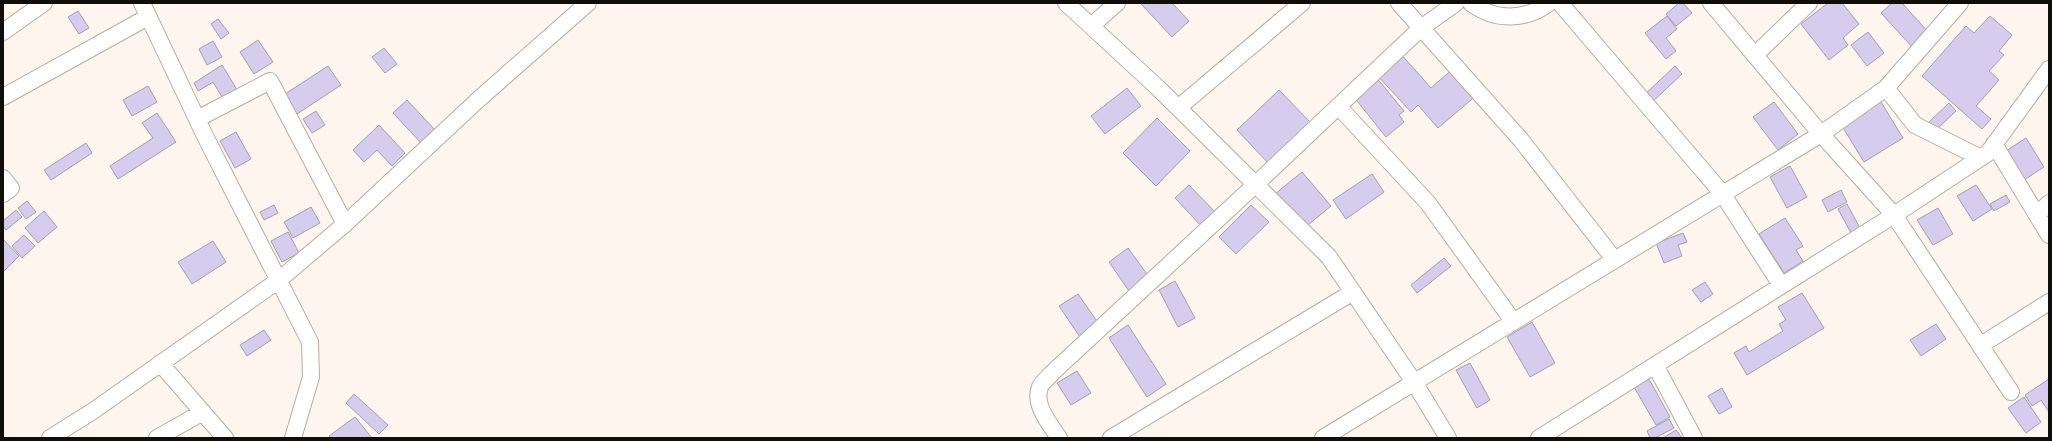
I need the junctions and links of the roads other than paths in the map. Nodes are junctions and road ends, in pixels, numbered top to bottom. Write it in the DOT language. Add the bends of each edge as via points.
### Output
graph roads {
  1 [pos="44,3"];
  2 [pos="588,3"];
  3 [pos="1066,3"];
  4 [pos="1117,3"];
  5 [pos="1302,3"];
  6 [pos="1399,3"];
  7 [pos="1456,3"];
  8 [pos="1471,3"];
  9 [pos="1549,3"];
  10 [pos="1560,3"];
  11 [pos="1711,3"];
  12 [pos="1809,3"];
  13 [pos="1960,3"];
  14 [pos="145,10"];
  15 [pos="1091,26"];
  16 [pos="1421,28"];
  17 [pos="3,32"];
  18 [pos="1755,55"];
  19 [pos="2049,68"];
  20 [pos="1886,88"];
  21 [pos="3,97"];
  22 [pos="1338,106"];
  23 [pos="1178,108"];
  24 [pos="197,118"];
  25 [pos="1821,134"];
  26 [pos="1994,144"];
  27 [pos="1981,158"];
  28 [pos="3,178"];
  29 [pos="1256,184"];
  30 [pos="1722,193"];
  31 [pos="3,194"];
  32 [pos="2049,203"];
  33 [pos="1894,215"];
  34 [pos="2037,215"];
  35 [pos="345,224"];
  36 [pos="2049,235"];
  37 [pos="1614,259"];
  38 [pos="279,280"];
  39 [pos="1781,285"];
  40 [pos="1354,292"];
  41 [pos="2049,302"];
  42 [pos="1513,321"];
  43 [pos="1981,346"];
  44 [pos="160,364"];
  45 [pos="1655,365"];
  46 [pos="1414,382"];
  47 [pos="2012,392"];
  48 [pos="203,412"];
  49 [pos="50,438"];
  50 [pos="157,438"];
  51 [pos="225,438"];
  52 [pos="292,438"];
  53 [pos="1059,438"];
  54 [pos="1111,438"];
  55 [pos="1323,438"];
  56 [pos="1448,438"];
  57 [pos="1539,438"];
  58 [pos="1694,438"];
  1 -- 17 [label="street"];
  2 -- 35 [label="street" via="479,99"];
  3 -- 15 [label="street"];
  4 -- 15 [label="street"];
  5 -- 23 [label="street"];
  6 -- 16 [label="street"];
  7 -- 16 [label="street"];
  8 -- 9 [label="street" via="1497,16 1518,17 1539,11"];
  10 -- 30 [label="street"];
  11 -- 18 [label="street"];
  12 -- 18 [label="street"];
  13 -- 20 [label="street"];
  14 -- 21 [label="street"];
  14 -- 24 [label="street"];
  15 -- 23 [label="street"];
  16 -- 22 [label="street"];
  16 -- 37 [label="street" via="1521,140"];
  18 -- 25 [label="street"];
  19 -- 26 [label="street"];
  20 -- 25 [label="street"];
  20 -- 27 [label="street" via="1915,125"];
  22 -- 29 [label="street"];
  22 -- 42 [label="street" via="1428,203"];
  23 -- 29 [label="street"];
  24 -- 35 [label="street" via="270,81"];
  24 -- 38 [label="street"];
  25 -- 30 [label="street"];
  25 -- 33 [label="street"];
  26 -- 27 [label="street"];
  26 -- 34 [label="street"];
  27 -- 33 [label="street"];
  28 -- 31 [label="street" via="11,188"];
  29 -- 40 [label="street" via="1329,257"];
  29 -- 53 [label="street" via="1040,387 1039,401 1043,412"];
  30 -- 37 [label="street"];
  30 -- 39 [label="street"];
  32 -- 34 [label="street"];
  33 -- 39 [label="street"];
  33 -- 43 [label="street"];
  34 -- 36 [label="street"];
  35 -- 38 [label="street"];
  37 -- 42 [label="street"];
  38 -- 44 [label="street"];
  38 -- 52 [label="street" via="310,342 311,377"];
  39 -- 45 [label="street"];
  40 -- 46 [label="street"];
  40 -- 54 [label="street"];
  41 -- 43 [label="street"];
  42 -- 46 [label="street"];
  43 -- 47 [label="street"];
  44 -- 48 [label="street"];
  44 -- 49 [label="street"];
  45 -- 57 [label="street"];
  45 -- 58 [label="street"];
  46 -- 55 [label="street"];
  46 -- 56 [label="street"];
  48 -- 50 [label="street"];
  48 -- 51 [label="street"];
}
